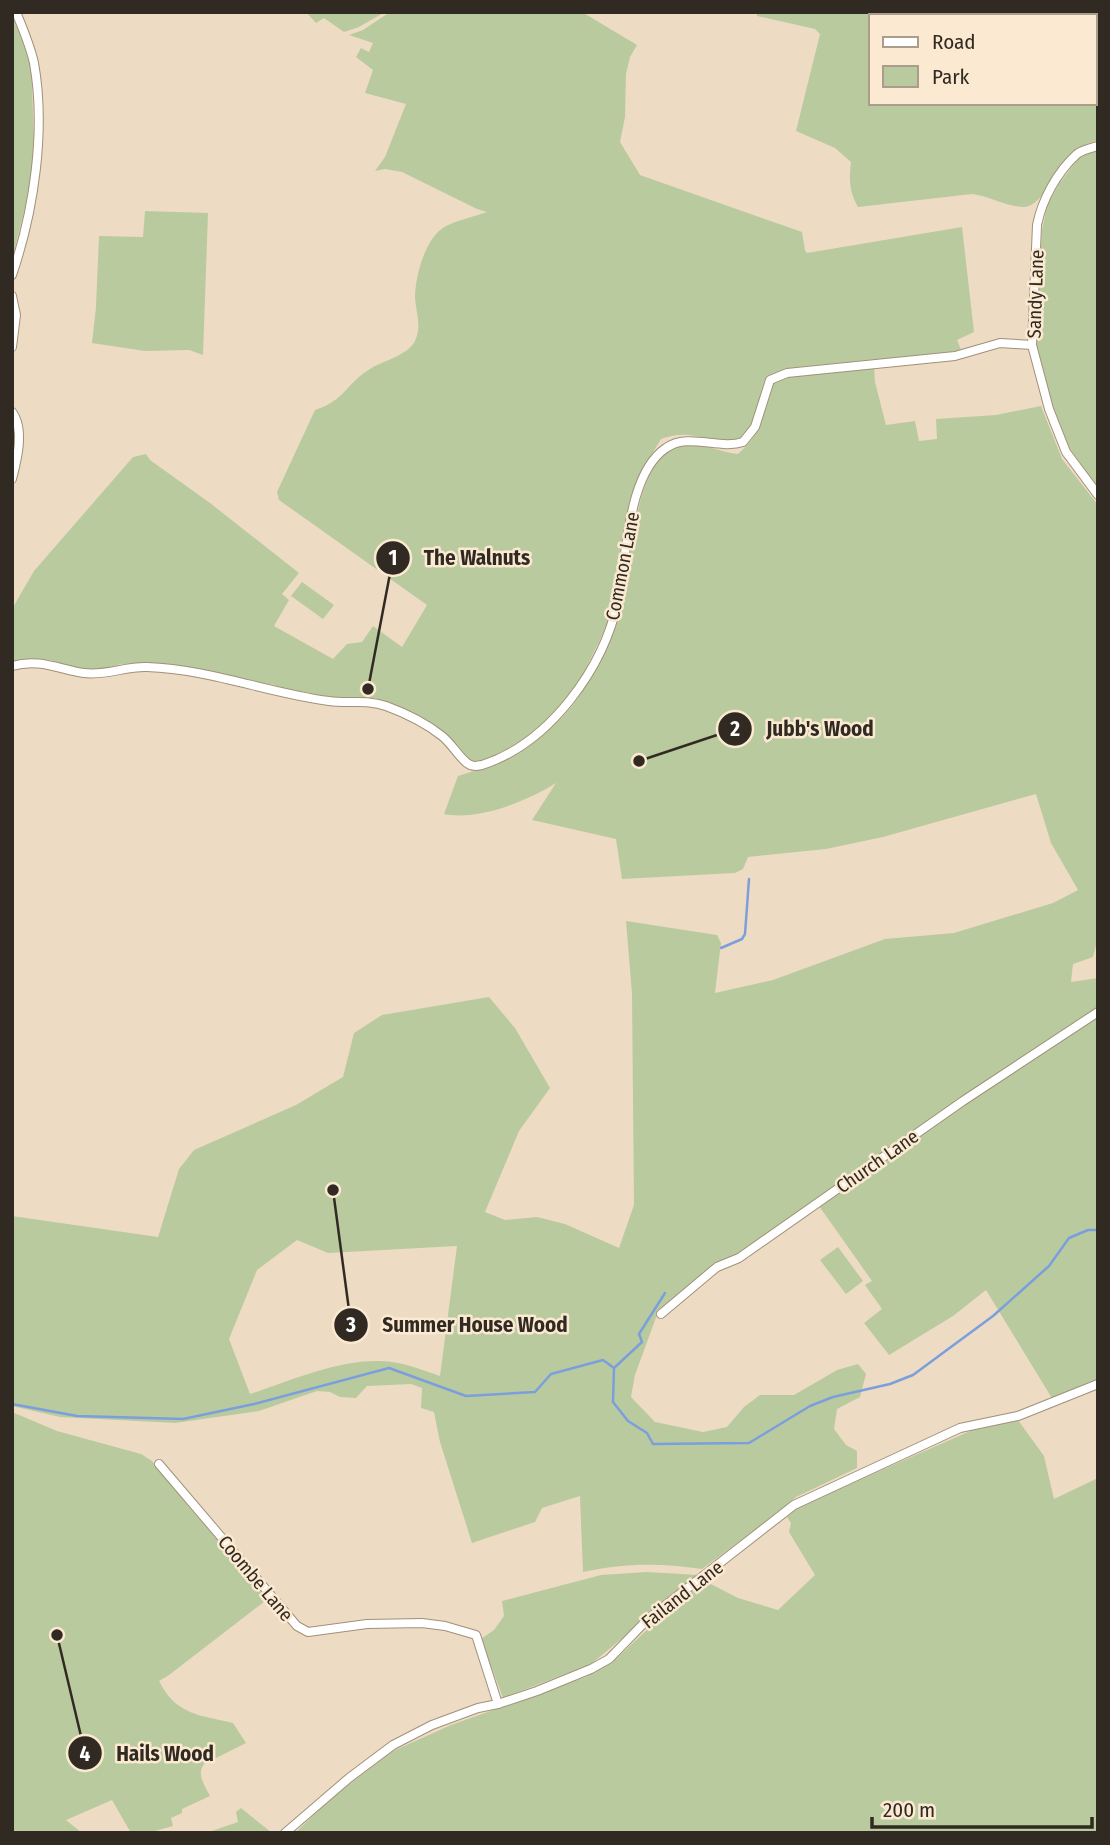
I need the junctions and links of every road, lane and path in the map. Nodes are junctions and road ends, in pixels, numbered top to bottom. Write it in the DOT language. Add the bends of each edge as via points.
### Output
graph roads {
  1 [pos="16,12"];
  2 [pos="1098,146"];
  3 [pos="12,275"];
  4 [pos="12,296"];
  5 [pos="1032,345"];
  6 [pos="12,347"];
  7 [pos="12,412"];
  8 [pos="12,479"];
  9 [pos="1098,495"];
  10 [pos="12,666"];
  11 [pos="1098,1012"];
  12 [pos="661,1314"];
  13 [pos="1098,1384"];
  14 [pos="159,1464"];
  15 [pos="498,1704"];
  16 [pos="285,1833"];
  1 -- 3 [label="street" via="33,61 37,90 37,168"];
  2 -- 5 [label="street, Sandy Lane" via="1079,152 1041,206"];
  4 -- 6 [label="street" via="16,315"];
  5 -- 9 [label="street, Sandy Lane" via="1066,452"];
  5 -- 10 [label="street, Common Lane" via="1000,343 955,356 787,373 770,380 755,427 743,442 683,441 662,451 640,482 618,600 584,681 546,727 485,764 469,765 442,736 373,702 331,702 169,668 136,667 100,674 32,662"];
  7 -- 8 [label="street" via="18,428"];
  11 -- 12 [label="street, Church Lane" via="739,1258 717,1268"];
  13 -- 15 [label="street, Failand Lane" via="1018,1416 960,1428 794,1505 648,1619 609,1658"];
  14 -- 15 [label="street, Coombe Lane" via="297,1626 308,1632 422,1623 476,1635"];
  15 -- 16 [label="street, Failand Lane" via="432,1725 393,1745"];
}
